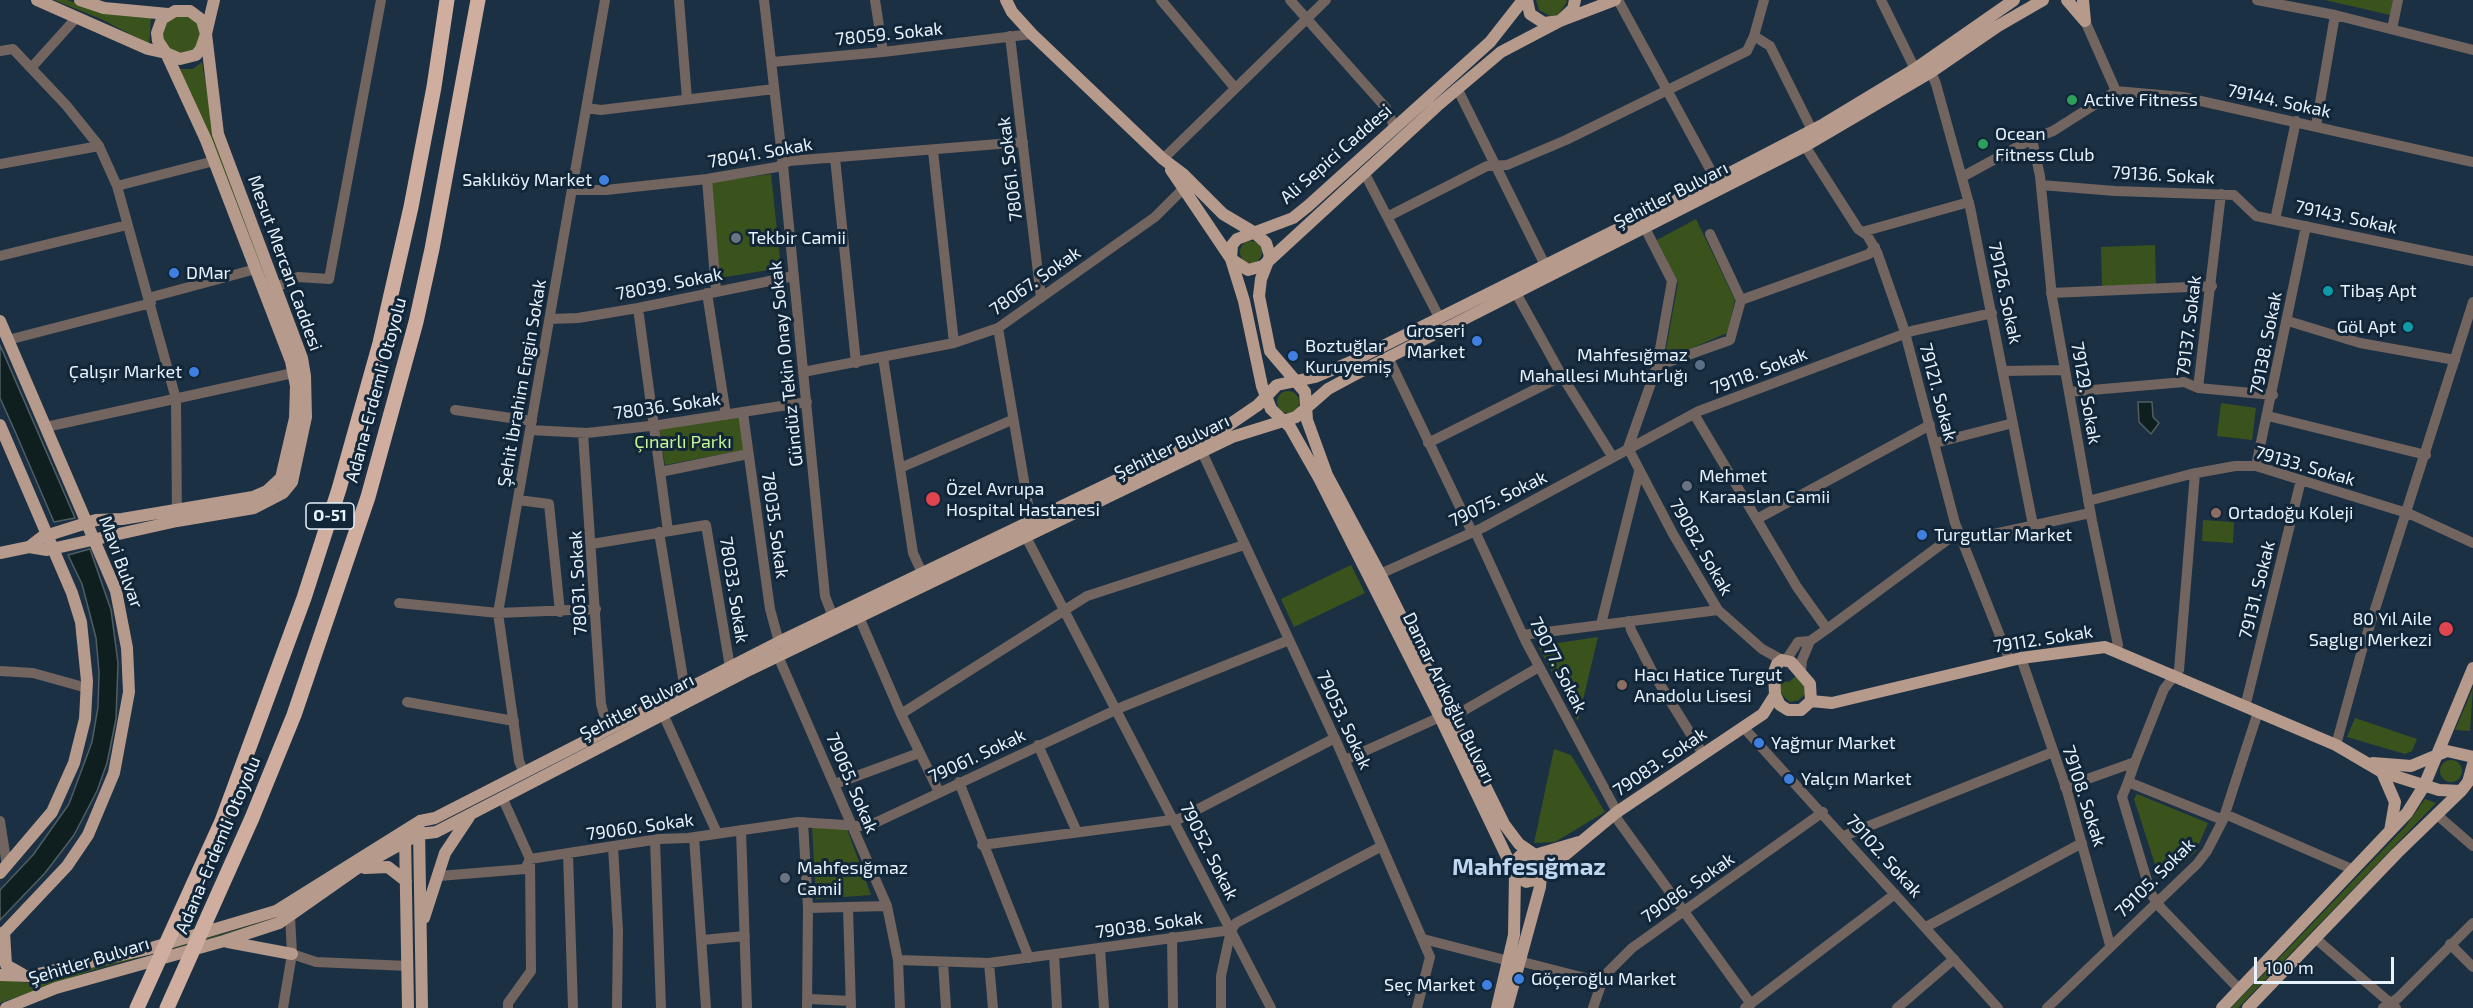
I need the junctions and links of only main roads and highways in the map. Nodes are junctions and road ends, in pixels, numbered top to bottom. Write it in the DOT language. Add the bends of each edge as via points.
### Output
graph roads {
  1 [pos="38,0"];
  2 [pos="80,0"];
  3 [pos="176,0"];
  4 [pos="214,0"];
  5 [pos="447,0"];
  6 [pos="478,0"];
  7 [pos="1006,0"];
  8 [pos="1525,0"];
  9 [pos="1575,0"];
  10 [pos="1617,0"];
  11 [pos="2014,0"];
  12 [pos="2043,0"];
  13 [pos="2067,0"];
  14 [pos="2083,0"];
  15 [pos="168,14"];
  16 [pos="1560,21"];
  17 [pos="206,34"];
  18 [pos="166,53"];
  19 [pos="1187,185"];
  20 [pos="1251,232"];
  21 [pos="1231,259"];
  22 [pos="1268,262"];
  23 [pos="0,321"];
  24 [pos="1294,381"];
  25 [pos="1266,396"];
  26 [pos="1307,407"];
  27 [pos="1282,421"];
  28 [pos="0,424"];
  29 [pos="176,515"];
  30 [pos="88,523"];
  31 [pos="48,536"];
  32 [pos="95,539"];
  33 [pos="29,547"];
  34 [pos="54,548"];
  35 [pos="0,553"];
  36 [pos="2473,668"];
  37 [pos="1775,695"];
  38 [pos="1811,701"];
  39 [pos="1788,710"];
  40 [pos="1763,714"];
  41 [pos="1446,718"];
  42 [pos="2437,755"];
  43 [pos="2473,758"];
  44 [pos="2369,763"];
  45 [pos="2473,764"];
  46 [pos="2382,772"];
  47 [pos="2424,786"];
  48 [pos="2467,789"];
  49 [pos="474,812"];
  50 [pos="419,827"];
  51 [pos="2390,832"];
  52 [pos="405,835"];
  53 [pos="1579,842"];
  54 [pos="1535,855"];
  55 [pos="3,865"];
  56 [pos="356,870"];
  57 [pos="1542,873"];
  58 [pos="1515,874"];
  59 [pos="406,881"];
  60 [pos="421,925"];
  61 [pos="2,935"];
  62 [pos="224,941"];
  63 [pos="292,954"];
  64 [pos="1514,961"];
  65 [pos="0,975"];
  66 [pos="29,976"];
  67 [pos="6,1008"];
  68 [pos="137,1008"];
  69 [pos="167,1008"];
  70 [pos="408,1008"];
  71 [pos="422,1008"];
  72 [pos="1497,1008"];
  73 [pos="1507,1008"];
  74 [pos="2222,1008"];
  75 [pos="2248,1008"];
  1 -- 18 [label="main road" via="148,49"];
  2 -- 15 [label="main road" via="115,10"];
  3 -- 15 [label="main road"];
  4 -- 17 [label="main road, Mesut Mercan Caddesi"];
  5 -- 68 [label="highway, Adana-Erdemli Otoyolu / O-51" via="411,207 380,343 339,489 304,598 226,810"];
  6 -- 69 [label="highway, Adana-Erdemli Otoyolu / O-51" via="432,249 368,497 294,715 240,848"];
  7 -- 19 [label="main road" via="1032,34"];
  8 -- 16 [label="main road" via="1537,20"];
  8 -- 20 [label="main road, Ali Sepici Caddesi" via="1490,42 1293,218"];
  9 -- 16 [label="main road" via="1573,9"];
  10 -- 16 [label="main road, Ali Sepici Caddesi"];
  11 -- 24 [label="main road, Şehitler Bulvarı" via="1915,69 1812,130 1353,362"];
  12 -- 26 [label="main road, Şehitler Bulvarı" via="1805,146 1388,357 1328,389"];
  13 -- 14 [label="main road" via="2085,21"];
  15 -- 17 [label="main road" via="190,11 202,20"];
  15 -- 18 [label="main road" via="157,33"];
  16 -- 22 [label="main road, Ali Sepici Caddesi" via="1509,47 1457,88"];
  17 -- 18 [label="main road" via="196,55 180,59"];
  17 -- 29 [label="main road, Mesut Mercan Caddesi" via="218,134 302,358 306,417 292,482 283,493 254,508"];
  18 -- 29 [label="main road, Mesut Mercan Caddesi" via="214,161 293,373 295,418 281,478 267,491"];
  19 -- 20 [label="main road"];
  19 -- 21 [label="main road"];
  20 -- 21 [label="main road" via="1237,238"];
  20 -- 22 [label="main road" via="1266,243"];
  21 -- 22 [label="main road" via="1248,270 1259,269"];
  21 -- 25 [label="main road"];
  22 -- 24 [label="main road" via="1259,296 1266,340 1276,362"];
  23 -- 30 [label="main road, Mavi Bulvar"];
  24 -- 25 [label="main road" via="1277,385"];
  24 -- 26 [label="main road" via="1305,392"];
  25 -- 27 [label="main road" via="1275,416"];
  25 -- 50 [label="main road, Şehitler Bulvarı" via="1223,429 779,642"];
  26 -- 27 [label="main road" via="1296,417"];
  26 -- 41 [label="main road, Damar Arıkoğlu Bulvarı" via="1309,427 1327,475 1380,574"];
  27 -- 41 [label="main road, Damar Arıkoğlu Bulvarı" via="1290,427 1314,469"];
  27 -- 49 [label="main road, Şehitler Bulvarı" via="1241,433 778,656"];
  28 -- 31 [label="main road"];
  29 -- 30 [label="main road, Mesut Mercan Caddesi"];
  29 -- 32 [label="main road, Mesut Mercan Caddesi"];
  30 -- 31 [label="main road, Mesut Mercan Caddesi"];
  30 -- 32 [label="main road, Mavi Bulvar"];
  31 -- 33 [label="main road, Mesut Mercan Caddesi"];
  31 -- 34 [label="main road"];
  32 -- 34 [label="main road, Mesut Mercan Caddesi"];
  32 -- 61 [label="main road, Mavi Bulvar" via="116,591 127,648 129,692 121,746 88,835 67,866"];
  33 -- 34 [label="main road, Mesut Mercan Caddesi"];
  33 -- 35 [label="main road"];
  34 -- 55 [label="main road" via="81,622 87,688 85,719 70,773 52,812"];
  36 -- 42 [label="main road"];
  37 -- 38 [label="main road" via="1774,672 1784,660 1810,684"];
  37 -- 39 [label="main road"];
  37 -- 40 [label="main road"];
  38 -- 39 [label="main road" via="1801,710"];
  38 -- 44 [label="main road, 79112. Sokak" via="1832,703 2015,660 2113,648"];
  39 -- 40 [label="main road"];
  40 -- 53 [label="main road, 79083. Sokak"];
  41 -- 54 [label="main road, Damar Arıkoğlu Bulvarı" via="1504,824 1519,844"];
  41 -- 58 [label="main road, Damar Arıkoğlu Bulvarı"];
  42 -- 43 [label="main road" via="2447,751"];
  42 -- 44 [label="main road" via="2410,766"];
  42 -- 47 [label="main road"];
  44 -- 46 [label="main road, 79112. Sokak"];
  45 -- 48 [label="main road"];
  46 -- 47 [label="main road, 79112. Sokak"];
  46 -- 51 [label="main road" via="2395,802"];
  47 -- 48 [label="main road, 79112. Sokak"];
  47 -- 51 [label="main road"];
  48 -- 75 [label="main road" via="2436,814"];
  49 -- 50 [label="main road, Şehitler Bulvarı" via="436,832"];
  49 -- 60 [label="main road" via="452,840"];
  50 -- 52 [label="main road, Şehitler Bulvarı"];
  50 -- 60 [label="main road"];
  51 -- 74 [label="main road"];
  52 -- 56 [label="main road, Şehitler Bulvarı"];
  52 -- 59 [label="main road"];
  52 -- 66 [label="main road, Şehitler Bulvarı" via="276,911 148,949"];
  53 -- 54 [label="main road"];
  53 -- 57 [label="main road, 79083. Sokak"];
  54 -- 57 [label="main road" via="1541,861"];
  54 -- 58 [label="main road" via="1517,857"];
  56 -- 59 [label="main road" via="388,867"];
  56 -- 62 [label="main road, Şehitler Bulvarı" via="279,923"];
  57 -- 58 [label="main road" via="1531,882 1521,881"];
  57 -- 64 [label="main road, Damar Arıkoğlu Bulvarı"];
  58 -- 64 [label="main road, Damar Arıkoğlu Bulvarı"];
  59 -- 70 [label="main road"];
  60 -- 71 [label="main road"];
  61 -- 66 [label="main road" via="6,965"];
  62 -- 63 [label="main road"];
  62 -- 67 [label="main road, Şehitler Bulvarı" via="56,988"];
  64 -- 72 [label="main road, Damar Arıkoğlu Bulvarı"];
  64 -- 73 [label="main road, Damar Arıkoğlu Bulvarı"];
  65 -- 66 [label="main road, Şehitler Bulvarı"];
}
